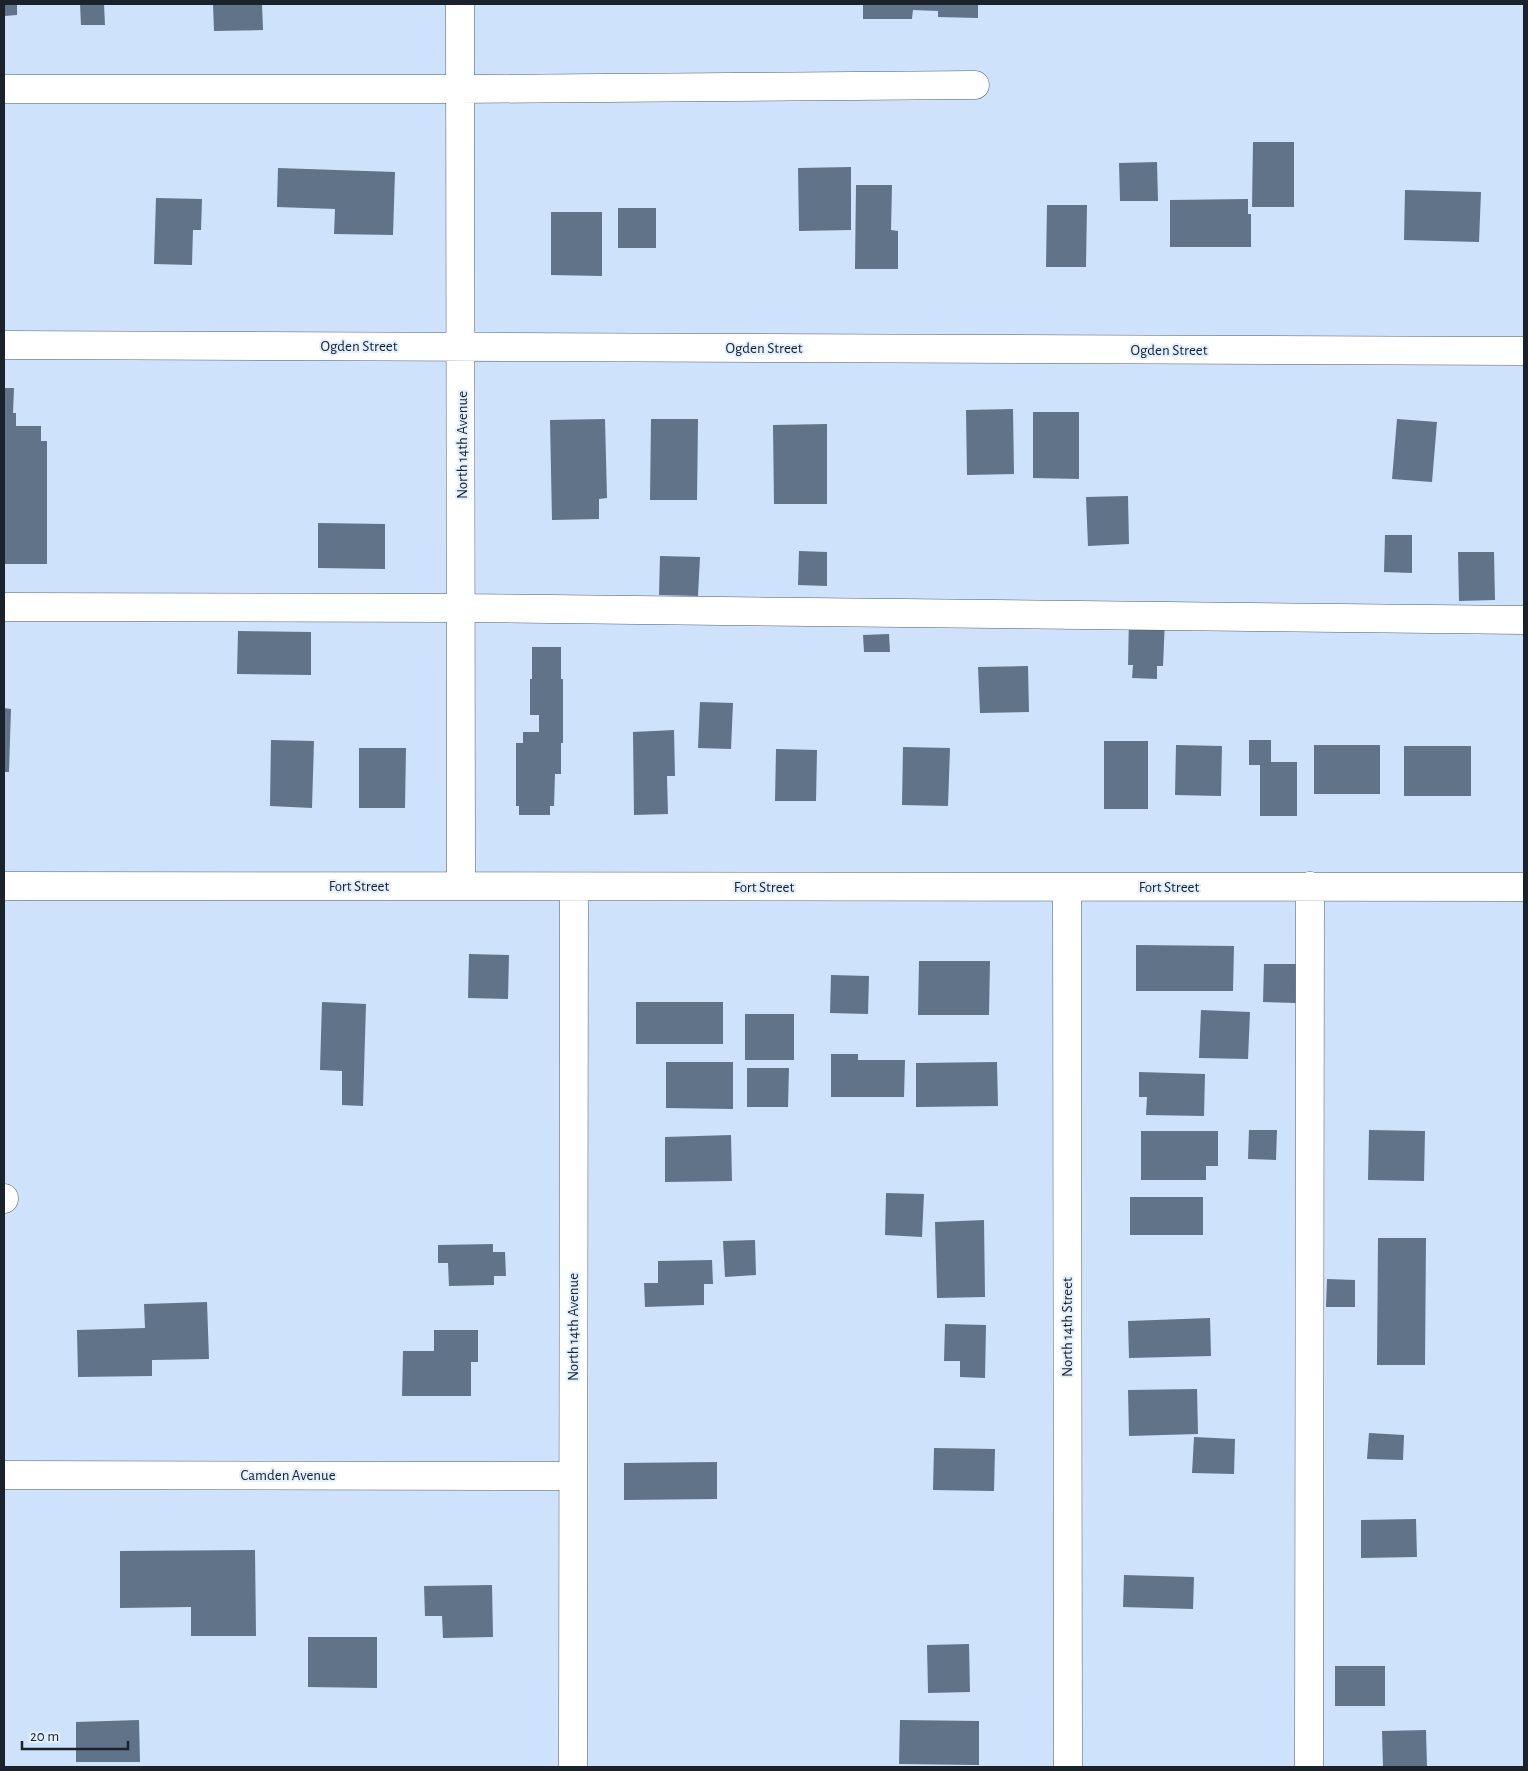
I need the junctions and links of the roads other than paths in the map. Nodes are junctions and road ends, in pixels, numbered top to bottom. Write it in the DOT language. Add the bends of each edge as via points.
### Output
graph roads {
  1 [pos="460,4"];
  2 [pos="975,85"];
  3 [pos="4,89"];
  4 [pos="461,89"];
  5 [pos="4,345"];
  6 [pos="462,346"];
  7 [pos="1524,351"];
  8 [pos="4,607"];
  9 [pos="461,608"];
  10 [pos="1524,620"];
  11 [pos="4,886"];
  12 [pos="461,886"];
  13 [pos="1310,886"];
  14 [pos="574,887"];
  15 [pos="1524,887"];
  16 [pos="1067,888"];
  17 [pos="4,1475"];
  18 [pos="573,1476"];
  19 [pos="573,1767"];
  20 [pos="1068,1767"];
  21 [pos="1309,1767"];
  1 -- 4 [label="street, North 14th Avenue"];
  2 -- 4 [label="street"];
  3 -- 4 [label="street"];
  4 -- 6 [label="street, North 14th Avenue"];
  5 -- 6 [label="street, Ogden Street"];
  6 -- 7 [label="street, Ogden Street"];
  6 -- 9 [label="street, North 14th Avenue"];
  8 -- 9 [label="street"];
  9 -- 10 [label="street"];
  9 -- 12 [label="street, North 14th Avenue"];
  11 -- 12 [label="street, Fort Street"];
  12 -- 14 [label="street, Fort Street"];
  13 -- 15 [label="street, Fort Street"];
  13 -- 16 [label="street, Fort Street"];
  13 -- 21 [label="street"];
  14 -- 16 [label="street, Fort Street"];
  14 -- 18 [label="street, North 14th Avenue"];
  16 -- 20 [label="street, North 14th Street"];
  17 -- 18 [label="street, Camden Avenue"];
  18 -- 19 [label="street, North 14th Avenue"];
}
